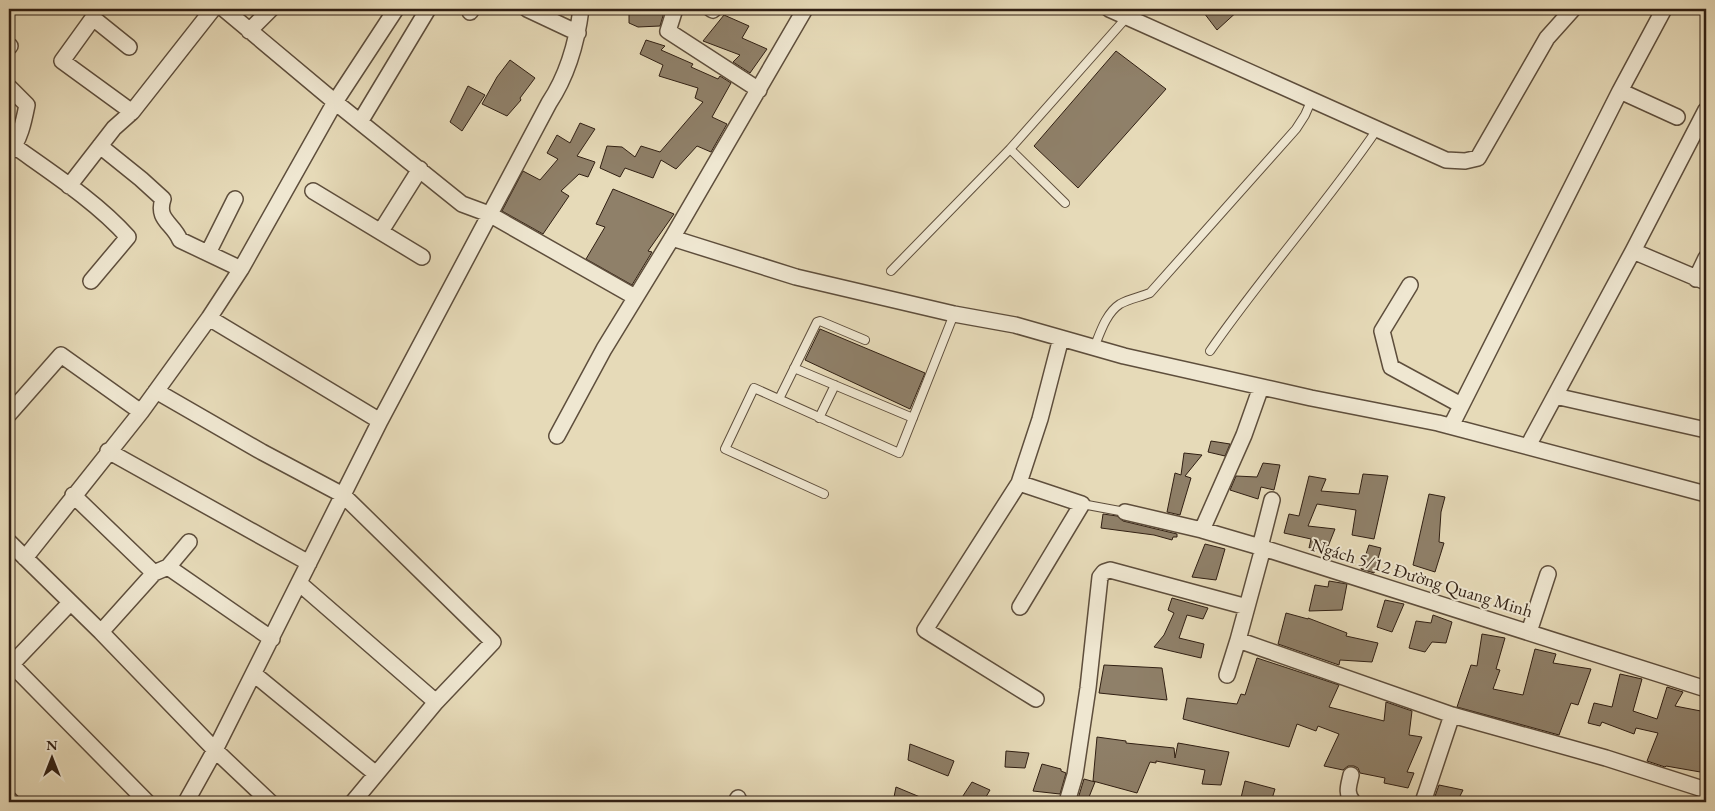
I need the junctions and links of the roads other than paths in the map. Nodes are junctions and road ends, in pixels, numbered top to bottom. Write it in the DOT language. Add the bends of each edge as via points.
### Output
graph roads {
  1 [pos="213,9"];
  2 [pos="224,9"];
  3 [pos="271,9"];
  4 [pos="396,9"];
  5 [pos="428,9"];
  6 [pos="527,9"];
  7 [pos="581,9"];
  8 [pos="675,9"];
  9 [pos="805,9"];
  10 [pos="1110,9"];
  11 [pos="1573,9"];
  12 [pos="1664,9"];
  13 [pos="1128,17"];
  14 [pos="249,31"];
  15 [pos="578,33"];
  16 [pos="130,46"];
  17 [pos="9,87"];
  18 [pos="759,90"];
  19 [pos="1620,91"];
  20 [pos="1312,99"];
  21 [pos="335,102"];
  22 [pos="1706,110"];
  23 [pos="132,112"];
  24 [pos="1677,118"];
  25 [pos="360,122"];
  26 [pos="1378,128"];
  27 [pos="100,146"];
  28 [pos="12,149"];
  29 [pos="1010,149"];
  30 [pos="420,169"];
  31 [pos="69,186"];
  32 [pos="313,190"];
  33 [pos="235,199"];
  34 [pos="1065,203"];
  35 [pos="489,214"];
  36 [pos="381,231"];
  37 [pos="672,238"];
  38 [pos="1633,250"];
  39 [pos="208,253"];
  40 [pos="422,257"];
  41 [pos="1706,258"];
  42 [pos="241,269"];
  43 [pos="891,271"];
  44 [pos="91,281"];
  45 [pos="1701,281"];
  46 [pos="1410,285"];
  47 [pos="635,297"];
  48 [pos="954,314"];
  49 [pos="209,318"];
  50 [pos="1061,338"];
  51 [pos="865,340"];
  52 [pos="1094,348"];
  53 [pos="1210,351"];
  54 [pos="794,368"];
  55 [pos="835,385"];
  56 [pos="1261,387"];
  57 [pos="156,391"];
  58 [pos="1555,396"];
  59 [pos="779,399"];
  60 [pos="1461,404"];
  61 [pos="141,412"];
  62 [pos="9,414"];
  63 [pos="819,418"];
  64 [pos="913,418"];
  65 [pos="380,421"];
  66 [pos="1450,426"];
  67 [pos="1706,430"];
  68 [pos="558,436"];
  69 [pos="1528,446"];
  70 [pos="108,451"];
  71 [pos="1019,483"];
  72 [pos="824,494"];
  73 [pos="1706,494"];
  74 [pos="73,495"];
  75 [pos="343,495"];
  76 [pos="1272,500"];
  77 [pos="1082,504"];
  78 [pos="1125,512"];
  79 [pos="1202,530"];
  80 [pos="9,542"];
  81 [pos="189,542"];
  82 [pos="1262,548"];
  83 [pos="25,558"];
  84 [pos="309,563"];
  85 [pos="161,570"];
  86 [pos="1548,574"];
  87 [pos="299,583"];
  88 [pos="70,603"];
  89 [pos="1020,607"];
  90 [pos="1247,607"];
  91 [pos="100,632"];
  92 [pos="1529,632"];
  93 [pos="272,639"];
  94 [pos="1238,640"];
  95 [pos="10,664"];
  96 [pos="254,674"];
  97 [pos="1227,675"];
  98 [pos="1706,689"];
  99 [pos="1036,699"];
  100 [pos="436,702"];
  101 [pos="1452,715"];
  102 [pos="215,750"];
  103 [pos="376,774"];
  104 [pos="1351,775"];
  105 [pos="1706,790"];
  106 [pos="9,799"];
  107 [pos="12,802"];
  108 [pos="147,802"];
  109 [pos="186,802"];
  110 [pos="270,802"];
  111 [pos="353,802"];
  112 [pos="1067,802"];
  113 [pos="1353,802"];
  114 [pos="1423,802"];
  1 -- 23 [label="street"];
  2 -- 14 [label="street"];
  3 -- 14 [label="street"];
  4 -- 21 [label="street"];
  5 -- 25 [label="street"];
  6 -- 15 [label="street"];
  7 -- 15 [label="street"];
  8 -- 18 [label="street" via="668,31"];
  9 -- 18 [label="street"];
  10 -- 13 [label="street"];
  11 -- 26 [label="street" via="1547,38 1478,158 1446,160"];
  12 -- 19 [label="street"];
  13 -- 20 [label="street"];
  13 -- 29 [label="lane"];
  14 -- 21 [label="street"];
  15 -- 35 [label="street" via="558,90"];
  16 -- 23 [label="street" via="93,18 62,62"];
  17 -- 28 [label="street" via="27,105"];
  18 -- 37 [label="street"];
  19 -- 24 [label="street"];
  19 -- 60 [label="street"];
  20 -- 26 [label="street"];
  20 -- 52 [label="lane" via="1296,129 1150,293 1114,309"];
  21 -- 25 [label="street"];
  21 -- 42 [label="street"];
  22 -- 38 [label="street"];
  23 -- 27 [label="street"];
  25 -- 30 [label="street"];
  26 -- 53 [label="lane" via="1342,180"];
  27 -- 31 [label="street"];
  27 -- 39 [label="street" via="163,199 160,208 164,220 180,240"];
  28 -- 31 [label="street"];
  29 -- 34 [label="lane"];
  29 -- 43 [label="lane"];
  30 -- 35 [label="street" via="462,204"];
  30 -- 36 [label="street"];
  31 -- 44 [label="street" via="116,223 128,237"];
  32 -- 36 [label="street"];
  33 -- 39 [label="street"];
  35 -- 47 [label="street"];
  35 -- 65 [label="street"];
  36 -- 40 [label="street"];
  37 -- 47 [label="street"];
  37 -- 48 [label="street" via="796,277"];
  38 -- 45 [label="street"];
  38 -- 58 [label="street"];
  39 -- 42 [label="street"];
  41 -- 45 [label="street"];
  42 -- 49 [label="street"];
  46 -- 60 [label="street" via="1382,331 1391,367"];
  47 -- 68 [label="street"];
  48 -- 50 [label="street" via="1015,325"];
  48 -- 64 [label="lane"];
  49 -- 57 [label="street"];
  49 -- 65 [label="street"];
  50 -- 52 [label="street"];
  50 -- 71 [label="street"];
  51 -- 54 [label="lane" via="818,321"];
  52 -- 56 [label="street"];
  54 -- 55 [label="lane"];
  54 -- 59 [label="lane"];
  55 -- 63 [label="lane"];
  55 -- 64 [label="lane"];
  56 -- 66 [label="street"];
  56 -- 79 [label="street" via="1244,435"];
  57 -- 61 [label="street"];
  57 -- 75 [label="street"];
  58 -- 67 [label="street"];
  58 -- 69 [label="street"];
  59 -- 63 [label="lane"];
  59 -- 72 [label="lane" via="754,388 726,449"];
  60 -- 66 [label="street"];
  61 -- 62 [label="street" via="61,355"];
  61 -- 70 [label="street"];
  63 -- 64 [label="lane" via="898,453"];
  65 -- 75 [label="street"];
  66 -- 69 [label="street"];
  69 -- 73 [label="street"];
  70 -- 74 [label="street"];
  70 -- 84 [label="street"];
  71 -- 77 [label="street"];
  71 -- 99 [label="street" via="925,630"];
  74 -- 83 [label="street"];
  74 -- 85 [label="street"];
  75 -- 84 [label="street"];
  75 -- 100 [label="street" via="493,642"];
  76 -- 82 [label="street"];
  77 -- 78 [label="lane"];
  77 -- 89 [label="street"];
  78 -- 79 [label="street, Ngách 5/12 Đường Quang Minh"];
  79 -- 82 [label="street, Ngách 5/12 Đường Quang Minh"];
  80 -- 83 [label="street"];
  81 -- 85 [label="street"];
  82 -- 90 [label="street"];
  82 -- 92 [label="street, Ngách 5/12 Đường Quang Minh"];
  83 -- 88 [label="street"];
  84 -- 87 [label="street"];
  85 -- 91 [label="street"];
  85 -- 93 [label="street"];
  86 -- 92 [label="street"];
  87 -- 93 [label="street"];
  87 -- 100 [label="street"];
  88 -- 91 [label="street"];
  88 -- 95 [label="street"];
  90 -- 94 [label="street"];
  90 -- 112 [label="street" via="1110,570 1104,572 1097,596 1088,688"];
  91 -- 102 [label="street"];
  92 -- 98 [label="street, Ngách 5/12 Đường Quang Minh"];
  93 -- 96 [label="street"];
  94 -- 97 [label="street"];
  94 -- 101 [label="street"];
  95 -- 108 [label="street"];
  96 -- 102 [label="street"];
  96 -- 103 [label="street"];
  100 -- 103 [label="street"];
  101 -- 105 [label="street"];
  101 -- 114 [label="street"];
  102 -- 109 [label="street"];
  102 -- 110 [label="street"];
  103 -- 111 [label="street"];
  104 -- 113 [label="street" via="1348,796"];
  106 -- 107 [label="street"];
}
